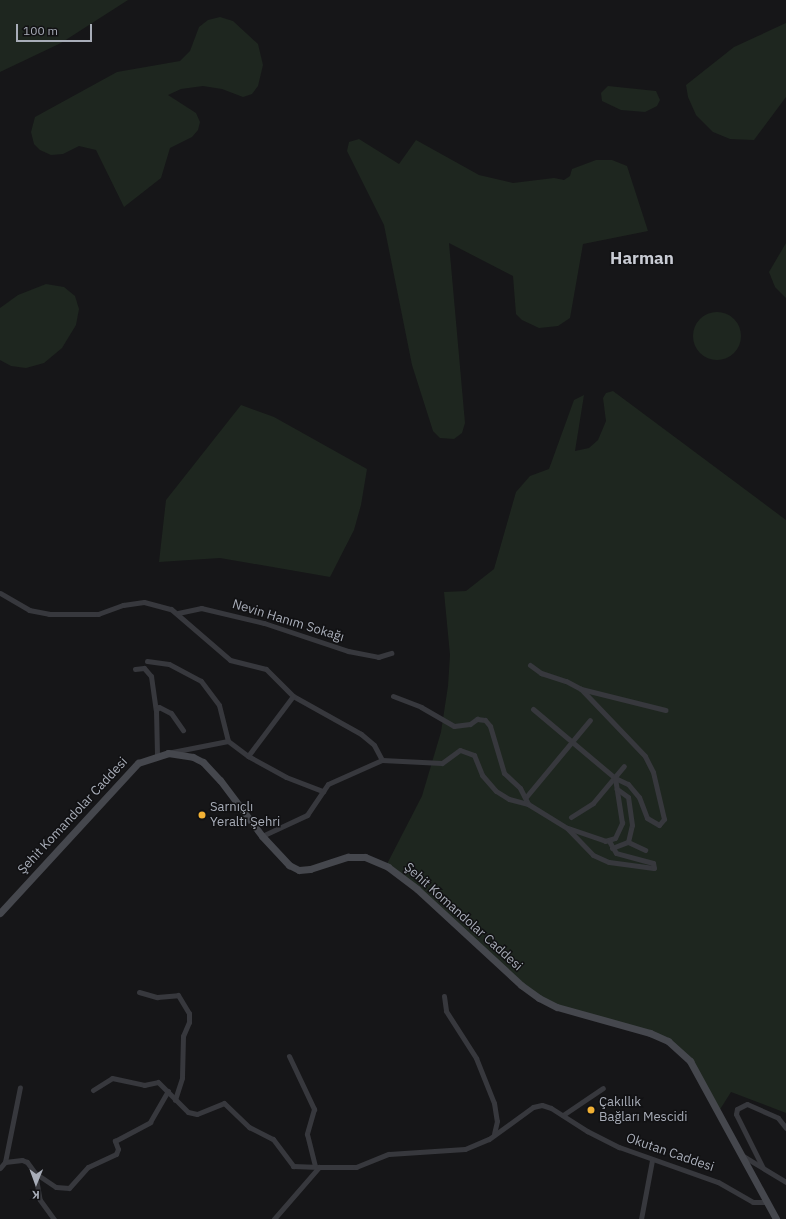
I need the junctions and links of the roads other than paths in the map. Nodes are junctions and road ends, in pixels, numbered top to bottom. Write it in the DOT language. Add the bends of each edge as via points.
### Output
graph roads {
  1 [pos="0,593"];
  2 [pos="178,613"];
  3 [pos="391,653"];
  4 [pos="147,661"];
  5 [pos="530,665"];
  6 [pos="135,669"];
  7 [pos="581,688"];
  8 [pos="293,696"];
  9 [pos="393,696"];
  10 [pos="533,709"];
  11 [pos="156,710"];
  12 [pos="665,710"];
  13 [pos="590,720"];
  14 [pos="183,730"];
  15 [pos="228,741"];
  16 [pos="572,741"];
  17 [pos="168,753"];
  18 [pos="157,754"];
  19 [pos="248,756"];
  20 [pos="382,760"];
  21 [pos="624,766"];
  22 [pos="615,778"];
  23 [pos="617,789"];
  24 [pos="323,791"];
  25 [pos="526,797"];
  26 [pos="528,804"];
  27 [pos="572,817"];
  28 [pos="567,828"];
  29 [pos="262,836"];
  30 [pos="609,841"];
  31 [pos="628,842"];
  32 [pos="612,848"];
  33 [pos="645,850"];
  34 [pos="0,913"];
  35 [pos="138,992"];
  36 [pos="444,996"];
  37 [pos="289,1056"];
  38 [pos="20,1087"];
  39 [pos="603,1088"];
  40 [pos="93,1090"];
  41 [pos="168,1091"];
  42 [pos="175,1100"];
  43 [pos="563,1115"];
  44 [pos="778,1118"];
  45 [pos="786,1121"];
  46 [pos="786,1128"];
  47 [pos="494,1134"];
  48 [pos="740,1154"];
  49 [pos="652,1160"];
  50 [pos="4,1162"];
  51 [pos="317,1167"];
  52 [pos="0,1168"];
  53 [pos="763,1168"];
  54 [pos="35,1173"];
  55 [pos="786,1182"];
  56 [pos="767,1202"];
  57 [pos="54,1219"];
  58 [pos="274,1219"];
  59 [pos="641,1219"];
  60 [pos="776,1219"];
  1 -- 2 [label="street" via="29,610 49,614 98,614 124,605 144,602 162,605"];
  2 -- 3 [label="street, Nevin Hanım Sokağı" via="201,608 264,623 348,652 378,657"];
  2 -- 8 [label="street" via="230,660 266,669"];
  4 -- 15 [label="street" via="169,664 201,680 219,705"];
  5 -- 7 [label="street" via="541,673"];
  6 -- 11 [label="street" via="144,668 149,673"];
  7 -- 12 [label="street"];
  7 -- 22 [label="street" via="645,756 653,772 664,819 662,824 650,821 639,797 628,784"];
  8 -- 19 [label="street"];
  8 -- 20 [label="street" via="361,734 374,745"];
  9 -- 25 [label="street" via="421,707 454,726 470,724 477,719 485,720 490,726 504,773"];
  10 -- 16 [label="street"];
  11 -- 14 [label="street" via="159,707 171,713"];
  11 -- 18 [label="street"];
  13 -- 16 [label="street"];
  15 -- 17 [label="street"];
  15 -- 19 [label="street"];
  16 -- 22 [label="street"];
  16 -- 25 [label="street"];
  17 -- 18 [label="main road, Şehit Komandolar Caddesi"];
  17 -- 29 [label="main road, Şehit Komandolar Caddesi" via="184,754 203,762 220,780"];
  18 -- 34 [label="main road, Şehit Komandolar Caddesi" via="138,763"];
  19 -- 24 [label="street" via="286,777"];
  20 -- 24 [label="street" via="328,784"];
  20 -- 26 [label="street" via="442,763 455,751 465,750 474,755 482,774 496,791 509,799"];
  21 -- 22 [label="street"];
  22 -- 23 [label="street"];
  22 -- 27 [label="street" via="593,803"];
  23 -- 30 [label="street" via="622,823 617,835"];
  23 -- 31 [label="street" via="628,797 631,811 632,825"];
  24 -- 29 [label="street" via="307,815"];
  25 -- 26 [label="street"];
  26 -- 28 [label="street"];
  28 -- 30 [label="street"];
  28 -- 32 [label="street" via="593,854 609,862 651,870 655,866 653,863 621,855"];
  29 -- 48 [label="main road, Şehit Komandolar Caddesi" via="289,865 299,870 310,870 348,857 365,856 388,867 417,889 521,985 539,998 557,1007 650,1033 668,1042 690,1062"];
  30 -- 32 [label="street"];
  31 -- 32 [label="street"];
  31 -- 33 [label="street"];
  35 -- 42 [label="street" via="153,997 178,995 189,1013 189,1022 183,1036 182,1078"];
  36 -- 47 [label="street" via="446,1011 476,1058 494,1103"];
  37 -- 51 [label="street" via="314,1109 307,1134"];
  38 -- 50 [label="street"];
  39 -- 43 [label="street"];
  40 -- 41 [label="street" via="112,1078 144,1085 158,1082"];
  41 -- 42 [label="street"];
  41 -- 54 [label="street" via="150,1122 115,1141 118,1149 116,1154 88,1167 72,1186 60,1189"];
  42 -- 51 [label="street, Okutan Caddesi" via="192,1114 218,1103 226,1104 249,1127 273,1139 293,1166"];
  43 -- 47 [label="street, Okutan Caddesi" via="551,1108 538,1106"];
  43 -- 49 [label="street, Okutan Caddesi" via="604,1140"];
  44 -- 45 [label="street"];
  44 -- 46 [label="street"];
  44 -- 53 [label="street" via="746,1104 737,1109 737,1117"];
  47 -- 51 [label="street, Okutan Caddesi" via="473,1146 456,1150 389,1154 356,1167"];
  48 -- 53 [label="street"];
  48 -- 56 [label="main road, Şehit Komandolar Caddesi"];
  49 -- 56 [label="street, Okutan Caddesi" via="718,1182 753,1202"];
  49 -- 59 [label="street"];
  50 -- 52 [label="street"];
  50 -- 54 [label="street" via="25,1161"];
  51 -- 58 [label="street"];
  53 -- 55 [label="street"];
  54 -- 57 [label="street" via="40,1200"];
  56 -- 60 [label="main road, Şehit Komandolar Caddesi"];
}
